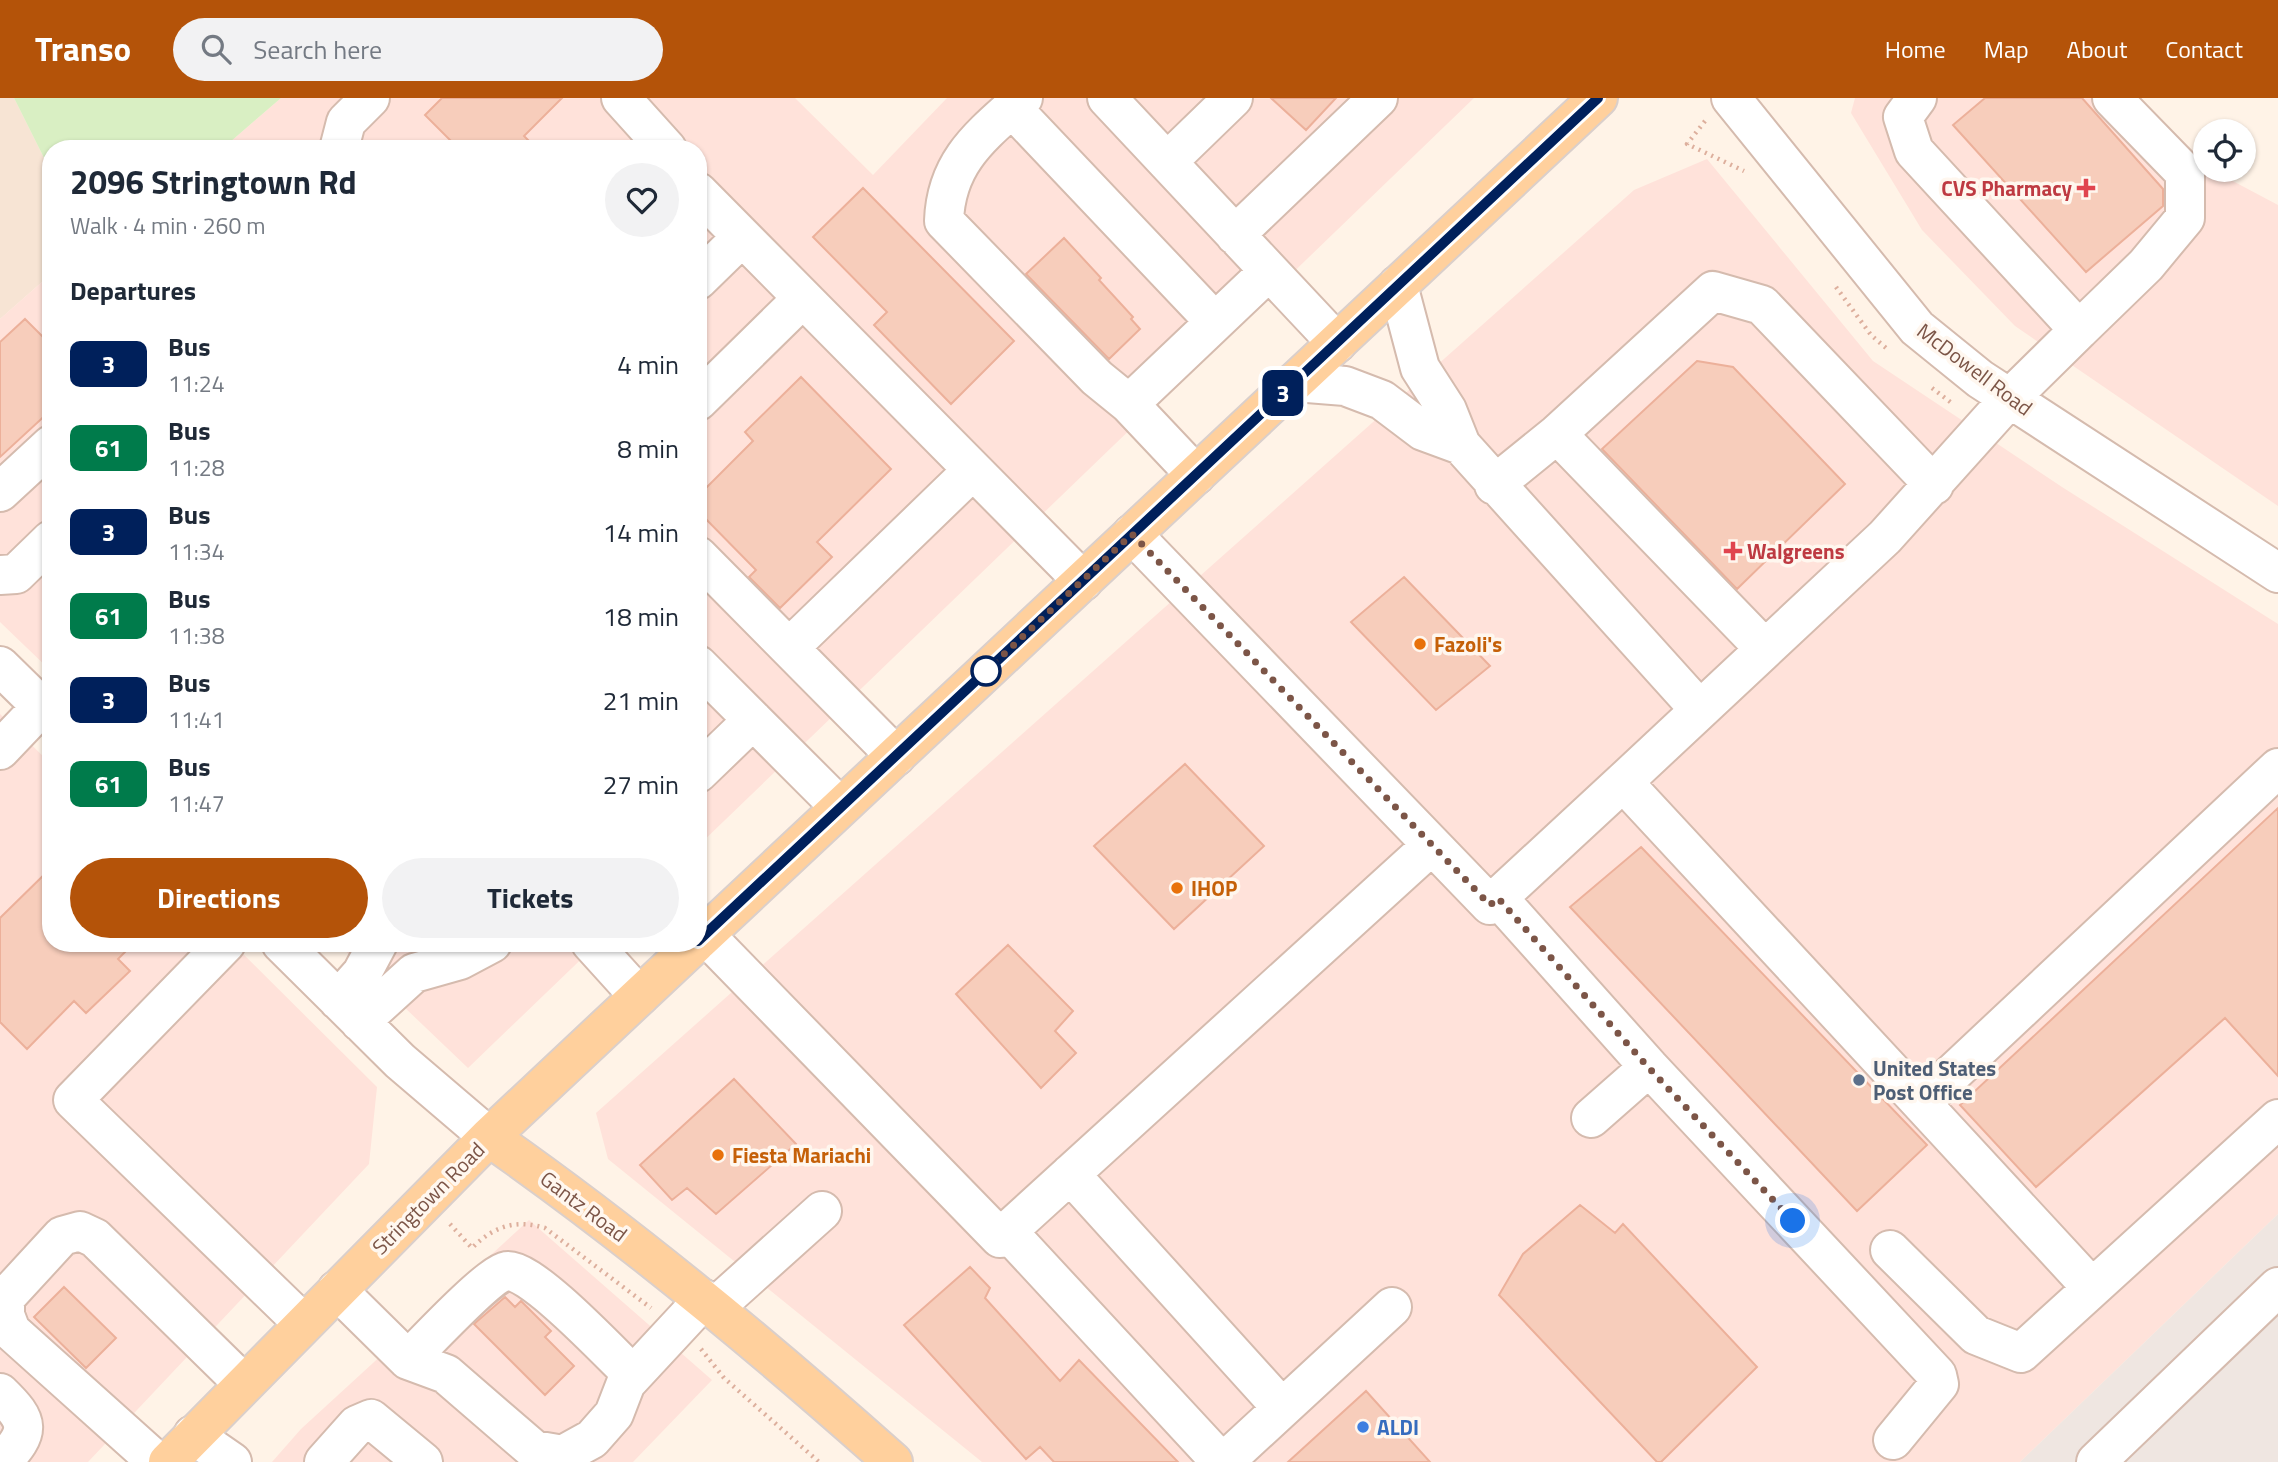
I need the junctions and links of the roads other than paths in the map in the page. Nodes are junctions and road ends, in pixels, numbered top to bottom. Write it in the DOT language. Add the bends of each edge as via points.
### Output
graph roads {
  1 [pos="370,98"];
  2 [pos="621,98"];
  3 [pos="1107,98"];
  4 [pos="1233,98"];
  5 [pos="1378,98"];
  6 [pos="1598,98"];
  7 [pos="1731,98"];
  8 [pos="1917,98"];
  9 [pos="2112,98"];
  10 [pos="1018,103"];
  11 [pos="342,140"];
  12 [pos="659,140"];
  13 [pos="1167,162"];
  14 [pos="707,201"];
  15 [pos="1236,235"];
  16 [pos="742,237"];
  17 [pos="1269,271"];
  18 [pos="707,272"];
  19 [pos="1398,285"];
  20 [pos="802,299"];
  21 [pos="1215,322"];
  22 [pos="2080,331"];
  23 [pos="1337,343"];
  24 [pos="1295,382"];
  25 [pos="707,392"];
  26 [pos="2010,398"];
  27 [pos="1129,404"];
  28 [pos="1557,434"];
  29 [pos="1461,445"];
  30 [pos="42,453"];
  31 [pos="973,470"];
  32 [pos="1196,475"];
  33 [pos="1494,485"];
  34 [pos="1934,485"];
  35 [pos="0,492"];
  36 [pos="1132,534"];
  37 [pos="42,549"];
  38 [pos="2275,564"];
  39 [pos="707,565"];
  40 [pos="0,575"];
  41 [pos="1083,581"];
  42 [pos="789,648"];
  43 [pos="1765,649"];
  44 [pos="0,666"];
  45 [pos="707,674"];
  46 [pos="42,698"];
  47 [pos="42,700"];
  48 [pos="1700,710"];
  49 [pos="753,720"];
  50 [pos="0,750"];
  51 [pos="896,756"];
  52 [pos="707,765"];
  53 [pos="2278,768"];
  54 [pos="1623,782"];
  55 [pos="840,807"];
  56 [pos="1432,845"];
  57 [pos="1498,898"];
  58 [pos="707,933"];
  59 [pos="707,947"];
  60 [pos="217,952"];
  61 [pos="290,952"];
  62 [pos="373,952"];
  63 [pos="459,952"];
  64 [pos="599,952"];
  65 [pos="687,952"];
  66 [pos="639,996"];
  67 [pos="349,1011"];
  68 [pos="1648,1067"];
  69 [pos="1921,1103"];
  70 [pos="1591,1118"];
  71 [pos="2278,1119"];
  72 [pos="489,1137"];
  73 [pos="1070,1174"];
  74 [pos="822,1211"];
  75 [pos="1007,1231"];
  76 [pos="1890,1250"];
  77 [pos="2278,1287"];
  78 [pos="2092,1288"];
  79 [pos="337,1290"];
  80 [pos="709,1303"];
  81 [pos="1392,1307"];
  82 [pos="303,1323"];
  83 [pos="1976,1335"];
  84 [pos="408,1360"];
  85 [pos="633,1375"];
  86 [pos="1937,1375"];
  87 [pos="243,1383"];
  88 [pos="0,1393"];
  89 [pos="1282,1408"];
  90 [pos="1893,1440"];
  91 [pos="181,1449"];
  92 [pos="879,1457"];
  93 [pos="2,1462"];
  94 [pos="157,1462"];
  95 [pos="232,1462"];
  96 [pos="324,1462"];
  97 [pos="423,1462"];
  98 [pos="1223,1462"];
  99 [pos="2096,1462"];
  1 -- 11 [label="street" via="346,122"];
  2 -- 12 [label="street"];
  3 -- 13 [label="street"];
  4 -- 13 [label="street"];
  5 -- 15 [label="street"];
  6 -- 19 [label="main road, Stringtown Road"];
  7 -- 26 [label="street, McDowell Road" via="1917,328"];
  8 -- 22 [label="street" via="1903,117 1914,151"];
  9 -- 22 [label="street" via="2185,173 2185,218"];
  10 -- 21 [label="street"];
  10 -- 27 [label="street" via="969,147 945,201 944,221 1097,378"];
  13 -- 15 [label="street"];
  14 -- 16 [label="street"];
  15 -- 17 [label="street"];
  16 -- 18 [label="street"];
  16 -- 20 [label="street"];
  17 -- 21 [label="street"];
  17 -- 23 [label="street"];
  19 -- 23 [label="main road, Stringtown Road"];
  19 -- 29 [label="street" via="1420,368 1447,410"];
  20 -- 25 [label="street"];
  20 -- 31 [label="street"];
  21 -- 27 [label="street"];
  22 -- 26 [label="street"];
  23 -- 24 [label="main road, Stringtown Road"];
  24 -- 29 [label="street" via="1345,386 1382,400 1423,431"];
  24 -- 32 [label="main road, Stringtown Road"];
  26 -- 34 [label="street"];
  26 -- 38 [label="street, McDowell Road"];
  27 -- 32 [label="street"];
  28 -- 33 [label="street"];
  28 -- 34 [label="street" via="1713,291 1762,305"];
  28 -- 43 [label="street"];
  29 -- 33 [label="street"];
  30 -- 35 [label="street"];
  31 -- 41 [label="street"];
  31 -- 42 [label="street"];
  32 -- 36 [label="main road, Stringtown Road"];
  33 -- 48 [label="street"];
  34 -- 43 [label="street"];
  36 -- 41 [label="main road, Stringtown Road"];
  36 -- 56 [label="street"];
  37 -- 40 [label="street" via="16,574"];
  39 -- 42 [label="street"];
  41 -- 51 [label="main road, Stringtown Road"];
  42 -- 51 [label="street"];
  43 -- 48 [label="street"];
  44 -- 46 [label="street"];
  45 -- 49 [label="street"];
  47 -- 50 [label="street"];
  48 -- 54 [label="street"];
  49 -- 52 [label="street"];
  49 -- 55 [label="street"];
  51 -- 55 [label="main road, Stringtown Road"];
  53 -- 69 [label="street"];
  54 -- 57 [label="street"];
  54 -- 69 [label="street"];
  55 -- 58 [label="main road, Stringtown Road"];
  56 -- 57 [label="street" via="1490,905"];
  56 -- 73 [label="street"];
  57 -- 68 [label="street"];
  59 -- 75 [label="street" via="1000,1238"];
  60 -- 82 [label="street" via="73,1100"];
  61 -- 67 [label="street, Gantz Road"];
  62 -- 67 [label="street"];
  63 -- 67 [label="street"];
  64 -- 66 [label="street"];
  65 -- 66 [label="main road, Stringtown Road"];
  66 -- 72 [label="main road, Stringtown Road"];
  67 -- 72 [label="street, Gantz Road"];
  68 -- 70 [label="street"];
  68 -- 86 [label="street"];
  69 -- 78 [label="street"];
  71 -- 78 [label="street"];
  72 -- 79 [label="main road, Stringtown Road"];
  72 -- 80 [label="main road, Gantz Road" via="561,1186"];
  73 -- 75 [label="street"];
  73 -- 89 [label="street"];
  74 -- 80 [label="street"];
  75 -- 98 [label="street"];
  76 -- 83 [label="street"];
  77 -- 99 [label="street"];
  78 -- 83 [label="street" via="2021,1353"];
  79 -- 82 [label="main road, Stringtown Road"];
  79 -- 84 [label="street"];
  80 -- 85 [label="street" via="677,1327"];
  80 -- 92 [label="main road, Gantz Road"];
  81 -- 89 [label="street"];
  82 -- 87 [label="main road, Stringtown Road"];
  83 -- 86 [label="street"];
  84 -- 85 [label="street" via="446,1374 534,1450 563,1455 592,1439 614,1414 625,1383"];
  84 -- 85 [label="street" via="475,1294 505,1271 519,1271"];
  86 -- 90 [label="street" via="1939,1384"];
  87 -- 91 [label="main road, Stringtown Road"];
  87 -- 94 [label="street" via="94,1238 80,1231 62,1236 5,1298 5,1315 12,1331"];
  88 -- 93 [label="street" via="20,1413 25,1426 23,1436"];
  89 -- 98 [label="street"];
  91 -- 95 [label="street"];
  96 -- 97 [label="street" via="357,1425 371,1419"];
}
